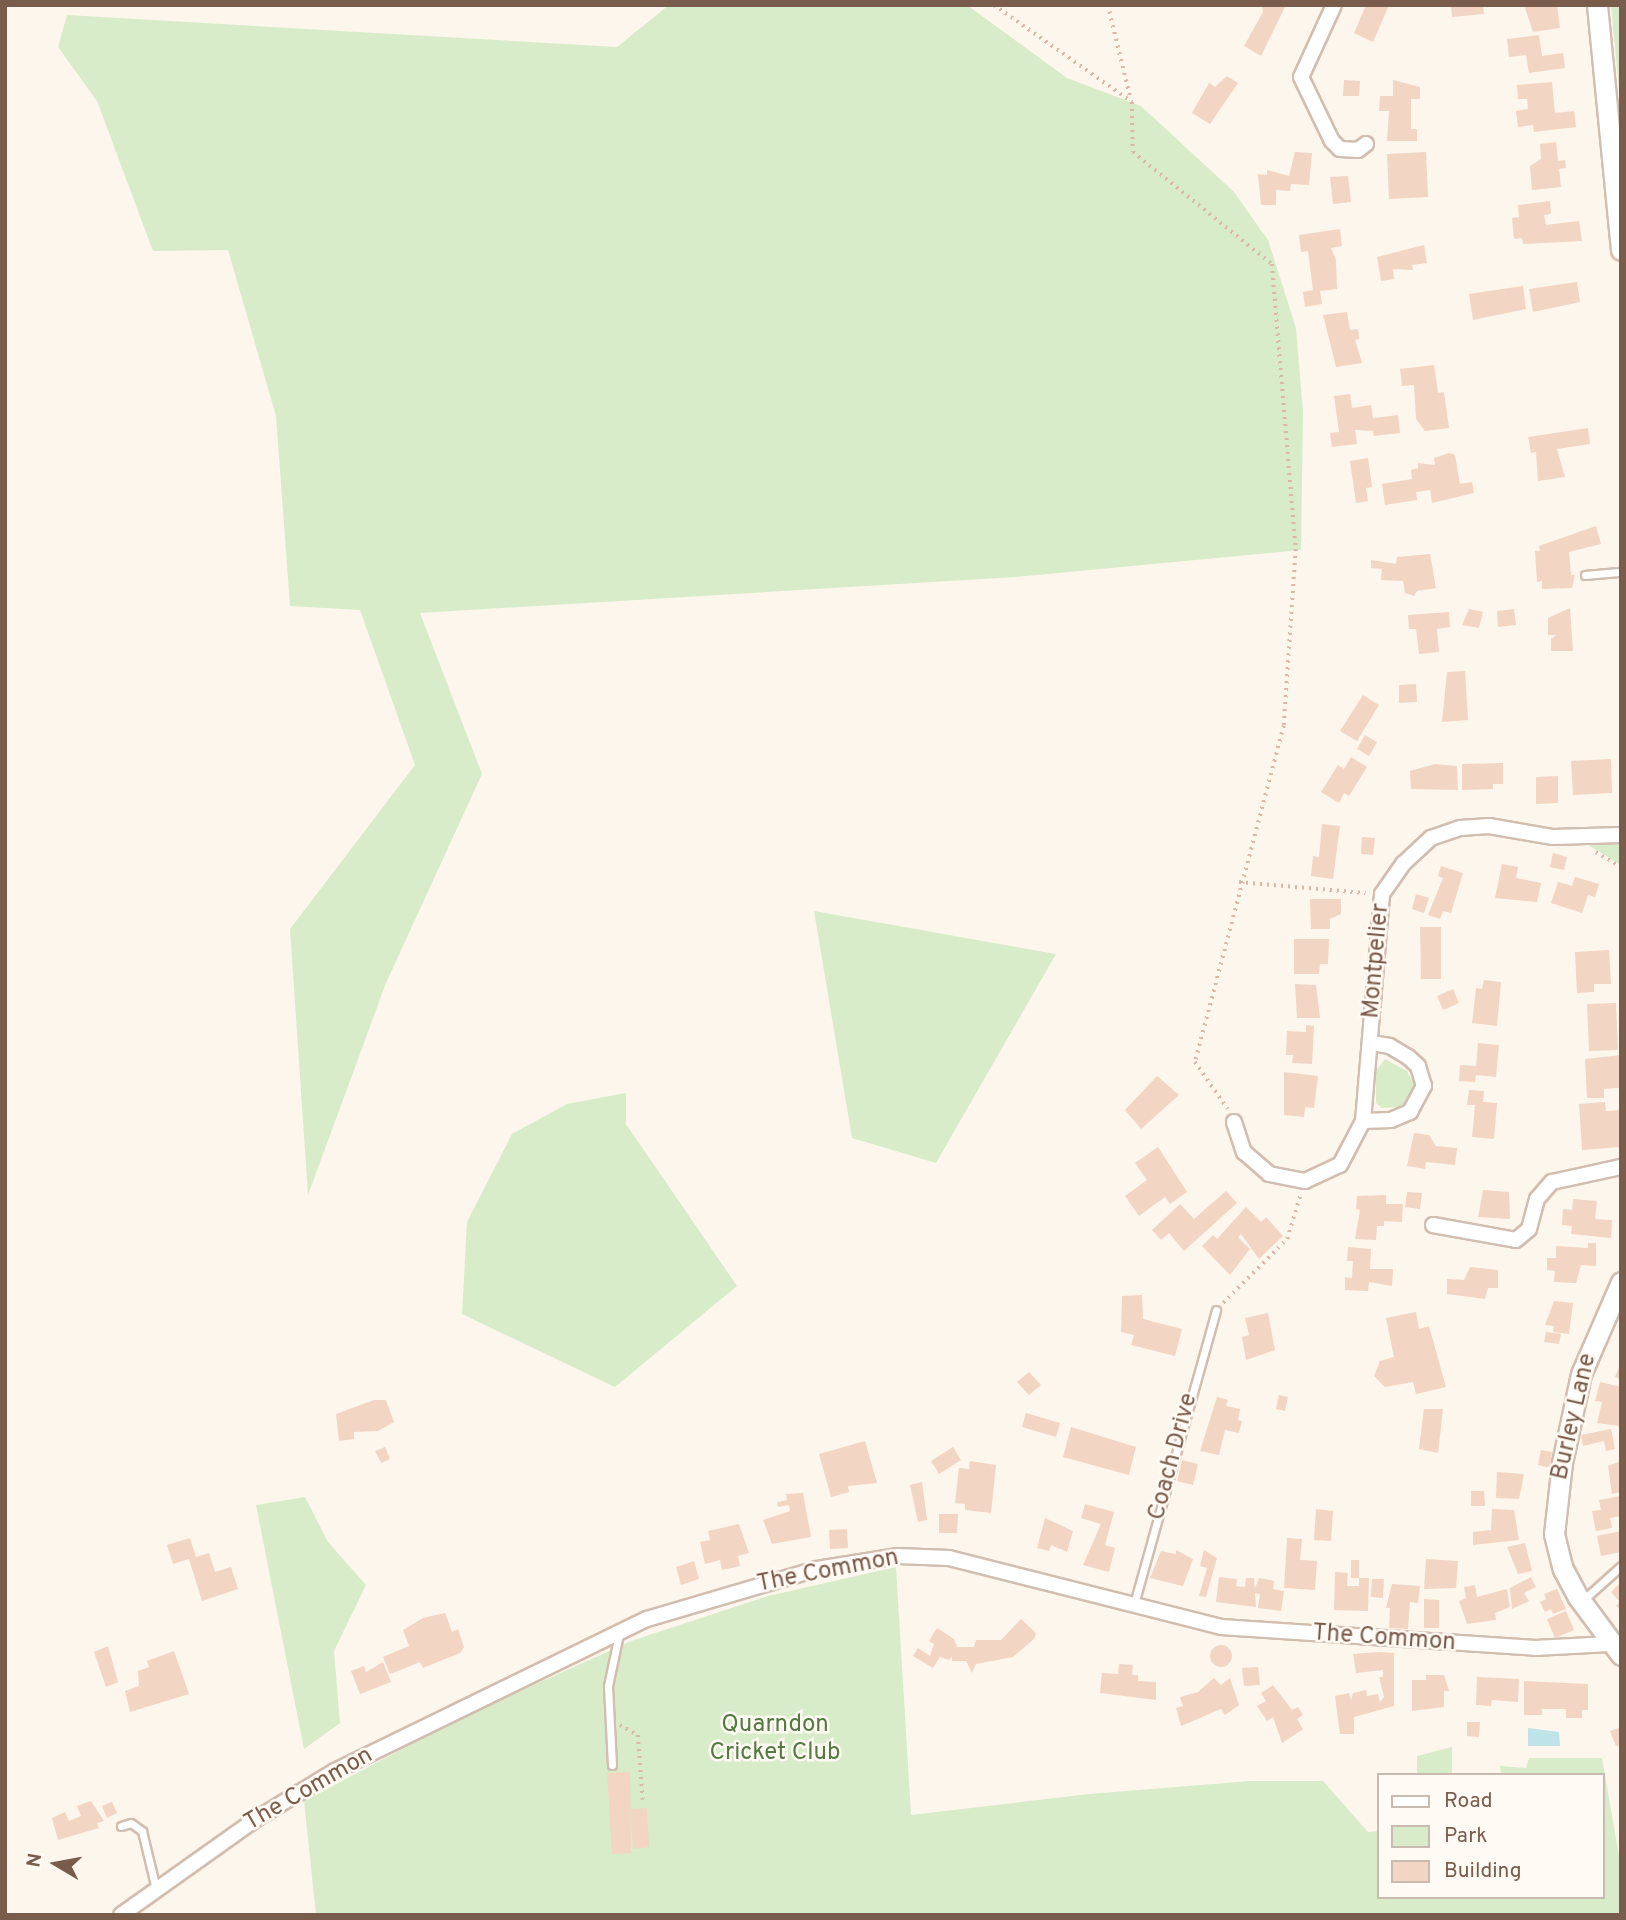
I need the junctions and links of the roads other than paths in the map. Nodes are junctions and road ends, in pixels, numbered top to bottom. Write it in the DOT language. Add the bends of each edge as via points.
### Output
graph roads {
  1 [pos="1334,5"];
  2 [pos="1597,5"];
  3 [pos="1366,144"];
  4 [pos="1621,250"];
  5 [pos="1621,572"];
  6 [pos="1585,575"];
  7 [pos="1621,835"];
  8 [pos="1370,1043"];
  9 [pos="1232,1117"];
  10 [pos="1363,1121"];
  11 [pos="1621,1167"];
  12 [pos="1433,1225"];
  13 [pos="1621,1282"];
  14 [pos="1216,1310"];
  15 [pos="1621,1566"];
  16 [pos="1581,1602"];
  17 [pos="1133,1605"];
  18 [pos="619,1634"];
  19 [pos="1615,1650"];
  20 [pos="612,1765"];
  21 [pos="121,1826"];
  22 [pos="156,1889"];
  23 [pos="121,1915"];
  1 -- 3 [label="street" via="1301,78 1332,141 1340,149 1358,150"];
  2 -- 4 [label="street"];
  5 -- 6 [label="lane"];
  7 -- 8 [label="street, Montpelier" via="1553,837 1489,826 1460,828 1431,838 1404,863 1382,894"];
  8 -- 10 [label="street, Montpelier"];
  8 -- 10 [label="street, Montpelier" via="1390,1046 1408,1057 1418,1066 1424,1086 1410,1112 1391,1120"];
  9 -- 10 [label="street, Montpelier" via="1252,1162 1269,1174 1305,1181 1339,1165"];
  11 -- 12 [label="street" via="1552,1182 1537,1199 1529,1229 1516,1240"];
  13 -- 16 [label="street, Burley Lane" via="1581,1374 1555,1517 1556,1549"];
  14 -- 17 [label="lane, Coach Drive"];
  15 -- 16 [label="lane"];
  16 -- 19 [label="street, Burley Lane"];
  17 -- 18 [label="street, The Common" via="976,1561 898,1556 771,1580 647,1619"];
  17 -- 19 [label="street, The Common" via="1221,1627"];
  18 -- 20 [label="lane" via="608,1686"];
  18 -- 22 [label="street, The Common" via="335,1771"];
  21 -- 22 [label="lane" via="131,1823 142,1832"];
  22 -- 23 [label="street, The Common"];
}
